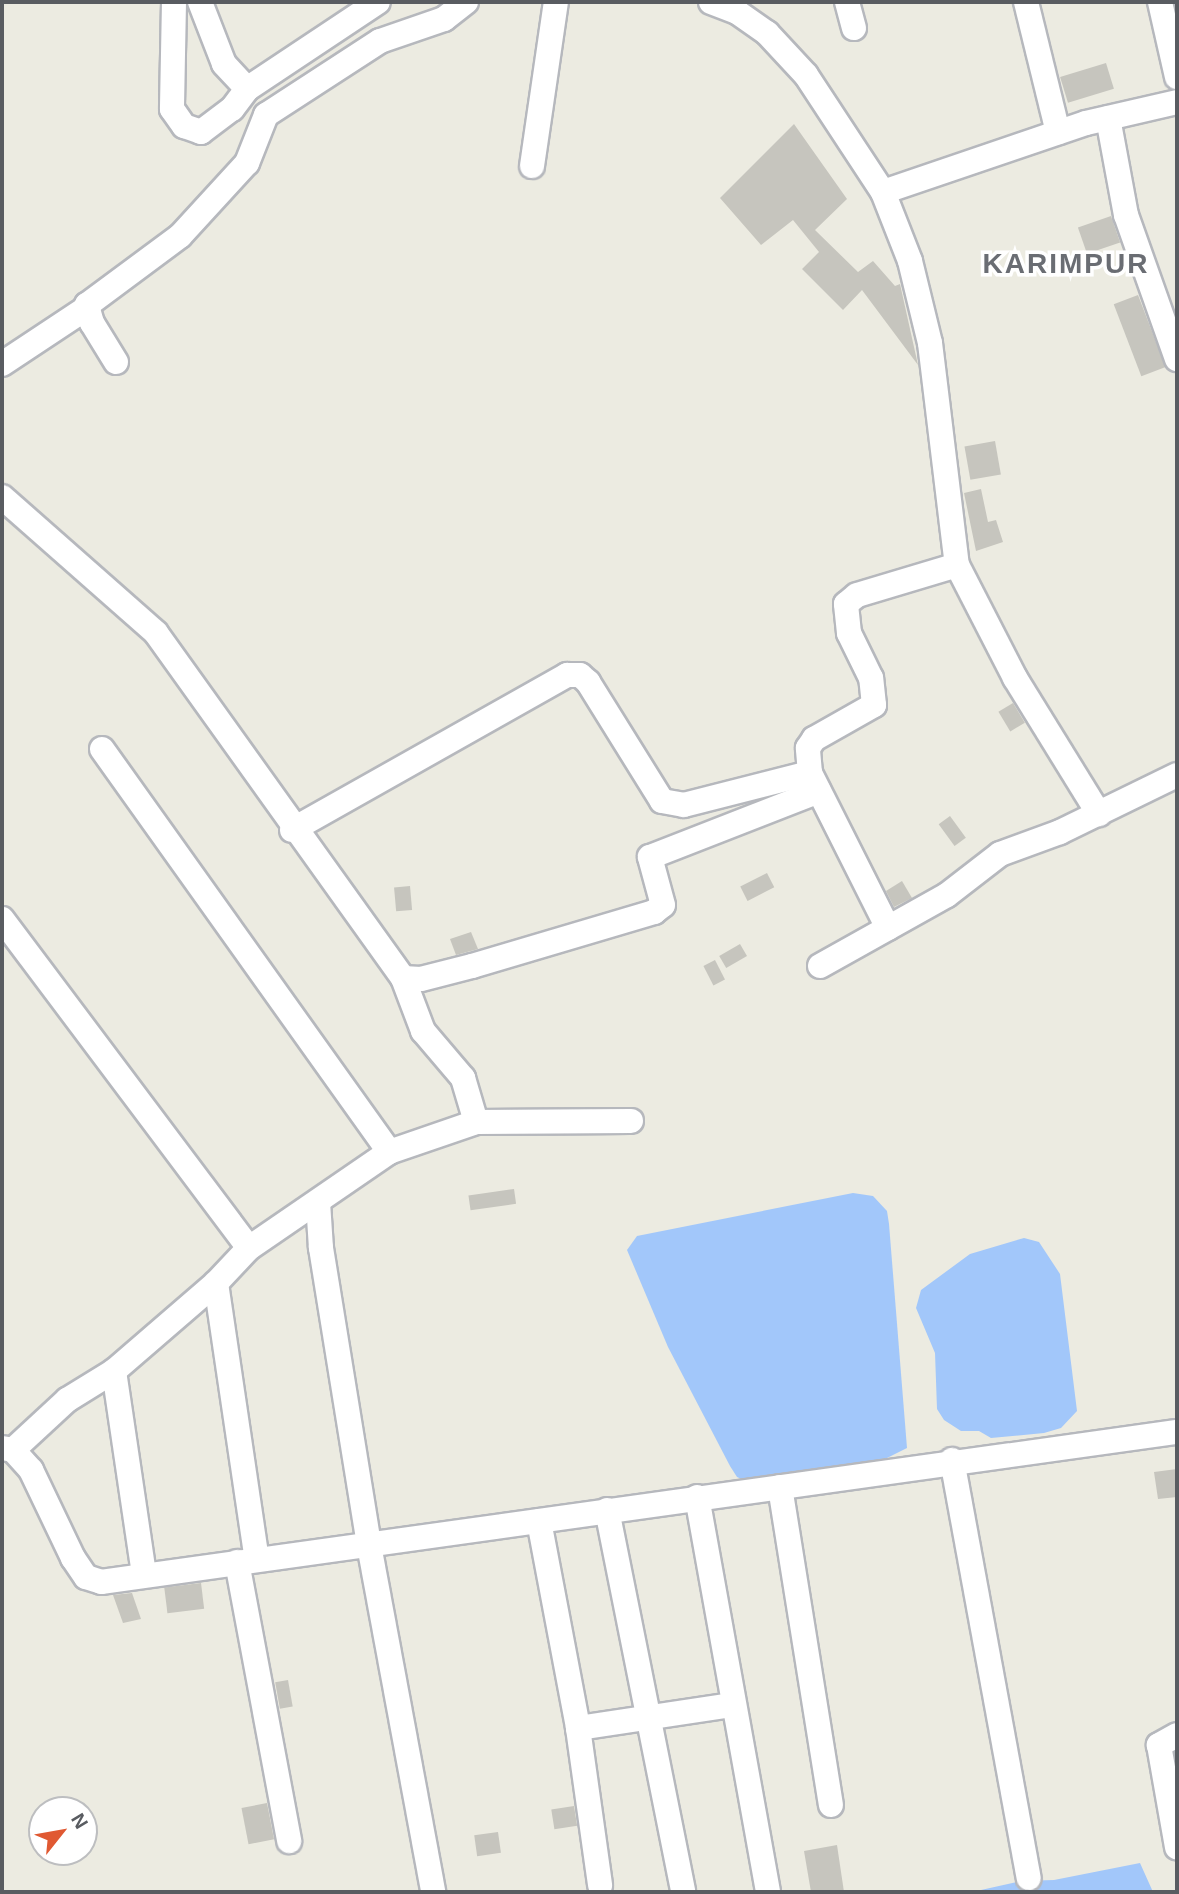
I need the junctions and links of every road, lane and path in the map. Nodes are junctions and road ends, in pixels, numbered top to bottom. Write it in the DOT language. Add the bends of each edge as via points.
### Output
graph roads {
  1 [pos="174,2"];
  2 [pos="200,2"];
  3 [pos="378,2"];
  4 [pos="466,2"];
  5 [pos="556,2"];
  6 [pos="711,2"];
  7 [pos="847,2"];
  8 [pos="1026,2"];
  9 [pos="1160,2"];
  10 [pos="854,28"];
  11 [pos="1177,77"];
  12 [pos="247,89"];
  13 [pos="1177,102"];
  14 [pos="1108,118"];
  15 [pos="1058,132"];
  16 [pos="533,166"];
  17 [pos="883,192"];
  18 [pos="85,309"];
  19 [pos="1177,359"];
  20 [pos="116,362"];
  21 [pos="2,364"];
  22 [pos="2,497"];
  23 [pos="957,565"];
  24 [pos="102,749"];
  25 [pos="1177,775"];
  26 [pos="814,782"];
  27 [pos="1099,814"];
  28 [pos="292,830"];
  29 [pos="2,919"];
  30 [pos="888,928"];
  31 [pos="10,947"];
  32 [pos="820,966"];
  33 [pos="403,978"];
  34 [pos="631,1121"];
  35 [pos="476,1122"];
  36 [pos="389,1152"];
  37 [pos="318,1202"];
  38 [pos="249,1248"];
  39 [pos="216,1283"];
  40 [pos="114,1371"];
  41 [pos="1177,1432"];
  42 [pos="7,1449"];
  43 [pos="952,1460"];
  44 [pos="780,1486"];
  45 [pos="697,1497"];
  46 [pos="607,1510"];
  47 [pos="539,1521"];
  48 [pos="369,1545"];
  49 [pos="247,1560"];
  50 [pos="144,1574"];
  51 [pos="732,1705"];
  52 [pos="649,1718"];
  53 [pos="578,1728"];
  54 [pos="1177,1735"];
  55 [pos="831,1805"];
  56 [pos="289,1841"];
  57 [pos="1177,1847"];
  58 [pos="1029,1878"];
  59 [pos="600,1885"];
  60 [pos="433,1892"];
  61 [pos="683,1892"];
  62 [pos="768,1892"];
  1 -- 12 [label="street" via="172,109 184,126 201,132 213,125"];
  2 -- 12 [label="street" via="224,64"];
  3 -- 12 [label="street"];
  4 -- 18 [label="street" via="444,19 380,41 266,115 247,163 225,188 173,242 94,296"];
  5 -- 16 [label="street"];
  6 -- 17 [label="street" via="737,12 767,33 806,75"];
  7 -- 10 [label="street"];
  8 -- 15 [label="street"];
  9 -- 11 [label="street"];
  13 -- 14 [label="street"];
  14 -- 15 [label="street"];
  14 -- 19 [label="street" via="1126,215"];
  15 -- 17 [label="street"];
  17 -- 23 [label="street" via="910,261 927,330"];
  18 -- 20 [label="street"];
  18 -- 21 [label="street"];
  22 -- 28 [label="street" via="156,634"];
  23 -- 26 [label="street" via="857,595 846,604 849,633 871,678 874,705 814,739 808,748"];
  23 -- 27 [label="street" via="1015,678"];
  24 -- 36 [label="street"];
  25 -- 27 [label="street"];
  26 -- 28 [label="street" via="684,804 662,801 588,682 580,675 567,675"];
  26 -- 30 [label="street"];
  26 -- 33 [label="street" via="650,857 663,905 654,912 472,966 421,979"];
  27 -- 30 [label="street" via="985,863 947,895"];
  28 -- 33 [label="street"];
  29 -- 31 [label="street"];
  30 -- 32 [label="street"];
  31 -- 38 [label="street"];
  33 -- 35 [label="street" via="423,1031 463,1078"];
  34 -- 35 [label="street"];
  35 -- 36 [label="street"];
  36 -- 37 [label="street"];
  37 -- 38 [label="street"];
  37 -- 48 [label="street"];
  38 -- 39 [label="street"];
  39 -- 40 [label="street"];
  39 -- 49 [label="street"];
  40 -- 42 [label="street" via="67,1400"];
  40 -- 50 [label="street"];
  41 -- 43 [label="street"];
  42 -- 50 [label="street" via="31,1470 86,1577 101,1582"];
  43 -- 44 [label="street"];
  43 -- 58 [label="street"];
  44 -- 45 [label="street"];
  44 -- 55 [label="street"];
  45 -- 46 [label="street"];
  45 -- 51 [label="street"];
  46 -- 47 [label="street"];
  46 -- 52 [label="street"];
  47 -- 48 [label="street"];
  47 -- 53 [label="street"];
  48 -- 49 [label="street"];
  48 -- 60 [label="street"];
  49 -- 50 [label="street"];
  49 -- 56 [label="street"];
  51 -- 52 [label="street"];
  51 -- 62 [label="street"];
  52 -- 53 [label="street"];
  52 -- 61 [label="street"];
  53 -- 59 [label="street"];
  54 -- 57 [label="street" via="1159,1745"];
}
